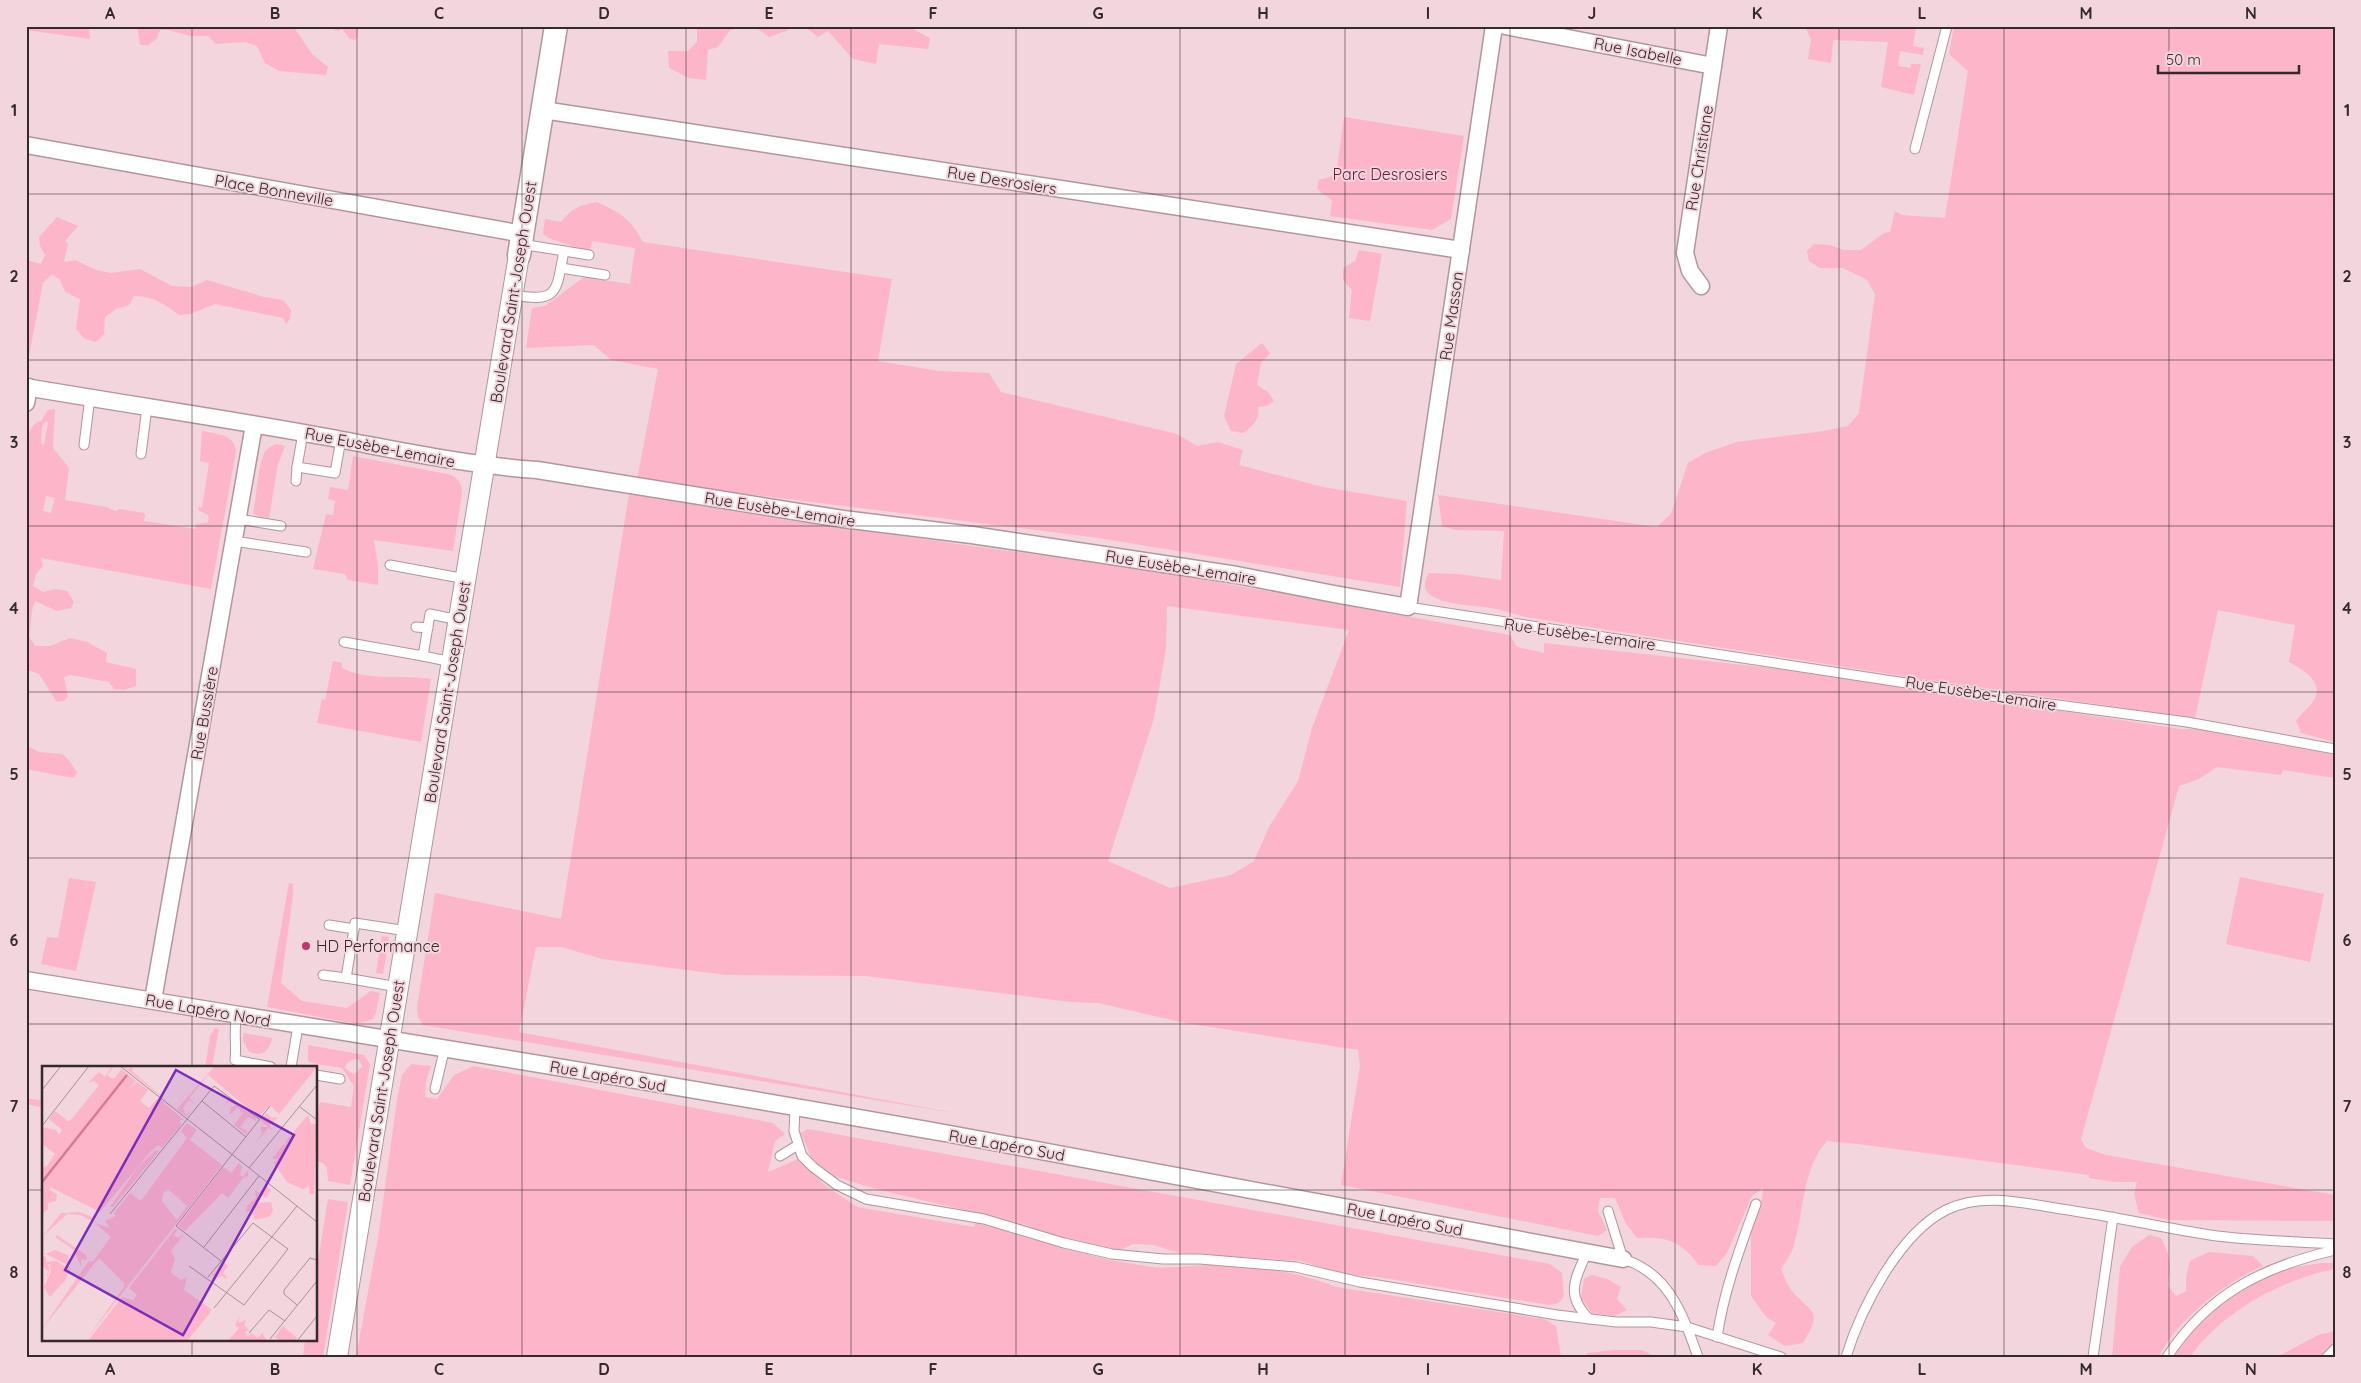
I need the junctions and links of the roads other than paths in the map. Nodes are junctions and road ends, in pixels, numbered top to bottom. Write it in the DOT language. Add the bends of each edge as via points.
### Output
graph roads {
  1 [pos="556,26"];
  2 [pos="1494,26"];
  3 [pos="1505,26"];
  4 [pos="1719,26"];
  5 [pos="1947,26"];
  6 [pos="1712,66"];
  7 [pos="543,110"];
  8 [pos="26,145"];
  9 [pos="1915,149"];
  10 [pos="521,245"];
  11 [pos="1461,250"];
  12 [pos="564,251"];
  13 [pos="589,255"];
  14 [pos="561,268"];
  15 [pos="605,274"];
  16 [pos="1701,286"];
  17 [pos="513,295"];
  18 [pos="27,392"];
  19 [pos="90,397"];
  20 [pos="147,407"];
  21 [pos="254,425"];
  22 [pos="304,433"];
  23 [pos="341,440"];
  24 [pos="84,445"];
  25 [pos="141,454"];
  26 [pos="485,466"];
  27 [pos="297,467"];
  28 [pos="296,481"];
  29 [pos="238,519"];
  30 [pos="281,526"];
  31 [pos="234,541"];
  32 [pos="306,552"];
  33 [pos="390,565"];
  34 [pos="466,579"];
  35 [pos="1408,606"];
  36 [pos="459,620"];
  37 [pos="416,626"];
  38 [pos="428,628"];
  39 [pos="344,642"];
  40 [pos="423,656"];
  41 [pos="452,662"];
  42 [pos="2335,749"];
  43 [pos="329,925"];
  44 [pos="354,929"];
  45 [pos="408,931"];
  46 [pos="323,975"];
  47 [pos="346,978"];
  48 [pos="26,980"];
  49 [pos="398,987"];
  50 [pos="153,1000"];
  51 [pos="237,1016"];
  52 [pos="298,1026"];
  53 [pos="390,1040"];
  54 [pos="445,1047"];
  55 [pos="234,1064"];
  56 [pos="259,1066"];
  57 [pos="291,1066"];
  58 [pos="318,1075"];
  59 [pos="340,1079"];
  60 [pos="435,1089"];
  61 [pos="795,1108"];
  62 [pos="798,1145"];
  63 [pos="780,1156"];
  64 [pos="1756,1204"];
  65 [pos="1608,1211"];
  66 [pos="2113,1217"];
  67 [pos="2335,1244"];
  68 [pos="2335,1250"];
  69 [pos="1588,1252"];
  70 [pos="1623,1259"];
  71 [pos="1588,1319"];
  72 [pos="1687,1327"];
  73 [pos="1717,1337"];
  74 [pos="2335,1349"];
  75 [pos="337,1357"];
  76 [pos="1698,1357"];
  77 [pos="1781,1357"];
  78 [pos="1846,1357"];
  79 [pos="2092,1357"];
  80 [pos="2168,1357"];
  81 [pos="2327,1357"];
  1 -- 7 [label="main road, Boulevard Saint-Joseph Ouest"];
  2 -- 11 [label="street, Rue Masson"];
  3 -- 6 [label="street, Rue Isabelle"];
  4 -- 6 [label="street, Rue Christiane"];
  5 -- 9 [label="lane"];
  6 -- 16 [label="street, Rue Christiane" via="1685,253 1690,271"];
  7 -- 10 [label="main road, Boulevard Saint-Joseph Ouest"];
  7 -- 11 [label="street, Rue Desrosiers"];
  8 -- 10 [label="street, Place Bonneville"];
  10 -- 12 [label="lane"];
  10 -- 17 [label="street, Boulevard Saint-Joseph Ouest"];
  11 -- 35 [label="street, Rue Masson"];
  12 -- 13 [label="lane"];
  12 -- 14 [label="lane"];
  14 -- 15 [label="lane"];
  14 -- 17 [label="lane" via="558,284 544,298"];
  17 -- 26 [label="street, Boulevard Saint-Joseph Ouest"];
  18 -- 19 [label="street, Rue Eusèbe-Lemaire"];
  19 -- 20 [label="street, Rue Eusèbe-Lemaire"];
  19 -- 24 [label="lane"];
  20 -- 21 [label="street, Rue Eusèbe-Lemaire"];
  20 -- 25 [label="lane"];
  21 -- 22 [label="street, Rue Eusèbe-Lemaire"];
  21 -- 29 [label="street, Rue Bussière"];
  22 -- 23 [label="street, Rue Eusèbe-Lemaire"];
  22 -- 27 [label="lane"];
  23 -- 26 [label="street, Rue Eusèbe-Lemaire"];
  23 -- 27 [label="lane" via="335,474"];
  26 -- 34 [label="street, Boulevard Saint-Joseph Ouest"];
  26 -- 35 [label="street, Rue Eusèbe-Lemaire" via="537,470 843,520 1090,552"];
  27 -- 28 [label="lane"];
  29 -- 30 [label="lane"];
  29 -- 31 [label="street, Rue Bussière"];
  31 -- 32 [label="lane"];
  31 -- 50 [label="street, Rue Bussière"];
  33 -- 34 [label="lane"];
  34 -- 36 [label="street, Boulevard Saint-Joseph Ouest"];
  35 -- 42 [label="lane, Rue Eusèbe-Lemaire" via="1998,697 2187,722"];
  36 -- 38 [label="lane" via="430,614"];
  36 -- 41 [label="street, Boulevard Saint-Joseph Ouest"];
  37 -- 38 [label="lane"];
  38 -- 40 [label="lane"];
  39 -- 40 [label="lane"];
  40 -- 41 [label="lane"];
  41 -- 45 [label="street, Boulevard Saint-Joseph Ouest"];
  43 -- 44 [label="lane"];
  44 -- 45 [label="lane" via="355,923"];
  44 -- 47 [label="lane"];
  45 -- 49 [label="street, Boulevard Saint-Joseph Ouest"];
  46 -- 47 [label="lane"];
  47 -- 49 [label="lane"];
  48 -- 50 [label="street, Rue Lapéro Nord"];
  49 -- 53 [label="street, Boulevard Saint-Joseph Ouest"];
  50 -- 51 [label="street, Rue Lapéro Nord"];
  51 -- 52 [label="street, Rue Lapéro Nord"];
  51 -- 55 [label="lane"];
  52 -- 53 [label="street, Rue Lapéro Nord"];
  52 -- 57 [label="lane"];
  53 -- 54 [label="street, Rue Lapéro Sud"];
  53 -- 75 [label="street, Boulevard Saint-Joseph Ouest"];
  54 -- 60 [label="lane"];
  54 -- 61 [label="street, Rue Lapéro Sud"];
  55 -- 56 [label="lane"];
  58 -- 59 [label="lane"];
  61 -- 62 [label="lane"];
  61 -- 69 [label="street, Rue Lapéro Sud"];
  62 -- 63 [label="lane"];
  62 -- 71 [label="lane" via="802,1156 812,1167 837,1185 866,1199 984,1219 1112,1254 1310,1268 1360,1282"];
  64 -- 73 [label="lane" via="1731,1272"];
  65 -- 70 [label="lane"];
  66 -- 67 [label="lane" via="2212,1235"];
  66 -- 78 [label="lane" via="2002,1200 1979,1200 1947,1209 1933,1217 1895,1258 1872,1293"];
  66 -- 79 [label="lane"];
  68 -- 80 [label="lane" via="2285,1264 2251,1280 2203,1313 2182,1335"];
  69 -- 70 [label="street, Rue Lapéro Sud"];
  69 -- 71 [label="lane" via="1573,1289 1576,1302"];
  70 -- 72 [label="lane" via="1649,1269 1658,1278"];
  71 -- 72 [label="lane"];
  72 -- 73 [label="lane"];
  72 -- 76 [label="lane"];
  73 -- 77 [label="lane"];
  74 -- 81 [label="lane"];
}
